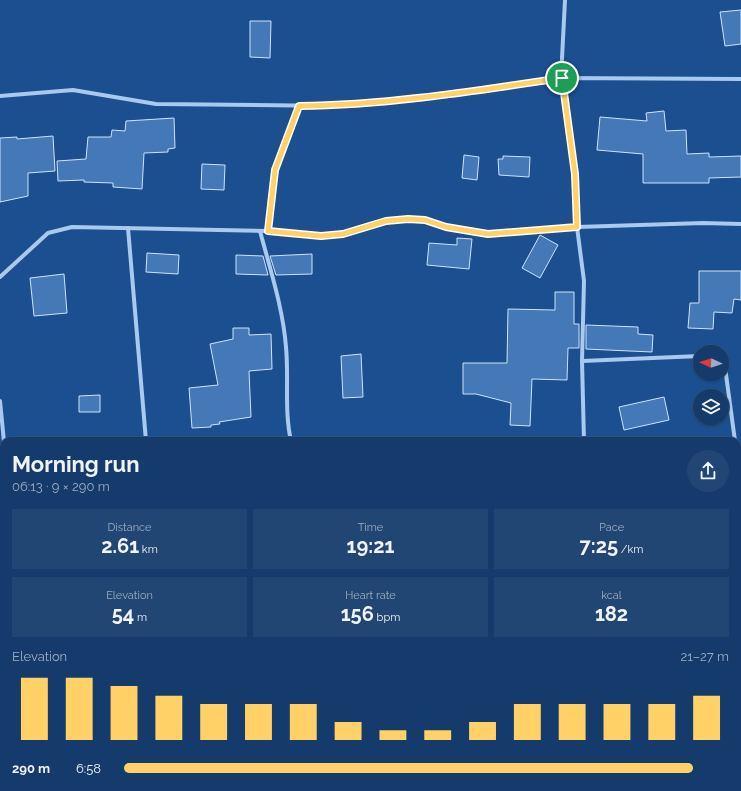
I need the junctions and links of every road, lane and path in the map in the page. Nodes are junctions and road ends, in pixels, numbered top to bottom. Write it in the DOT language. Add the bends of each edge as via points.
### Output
graph roads {
  1 [pos="565,0"];
  2 [pos="562,78"];
  3 [pos="741,79"];
  4 [pos="0,96"];
  5 [pos="299,106"];
  6 [pos="741,224"];
  7 [pos="577,227"];
  8 [pos="128,228"];
  9 [pos="260,231"];
  10 [pos="268,231"];
  11 [pos="0,277"];
  12 [pos="693,356"];
  13 [pos="582,362"];
  14 [pos="728,381"];
  15 [pos="0,401"];
  16 [pos="4,437"];
  17 [pos="146,437"];
  18 [pos="290,437"];
  19 [pos="584,437"];
  20 [pos="734,437"];
  1 -- 2 [label="street"];
  2 -- 3 [label="street"];
  2 -- 5 [label="street" via="418,100"];
  2 -- 7 [label="street" via="575,174"];
  4 -- 5 [label="street" via="73,90 156,104"];
  5 -- 10 [label="street" via="275,170"];
  6 -- 7 [label="street" via="703,222"];
  7 -- 10 [label="street" via="488,234 446,227 425,220 408,219 386,221 343,234 321,236"];
  7 -- 13 [label="street" via="584,281"];
  8 -- 9 [label="street"];
  8 -- 11 [label="street" via="72,227 48,233"];
  8 -- 17 [label="street"];
  9 -- 10 [label="street"];
  9 -- 18 [label="street" via="278,301 286,347 287,422"];
  12 -- 13 [label="street"];
  13 -- 19 [label="street"];
  14 -- 20 [label="street"];
  15 -- 16 [label="street"];
}
